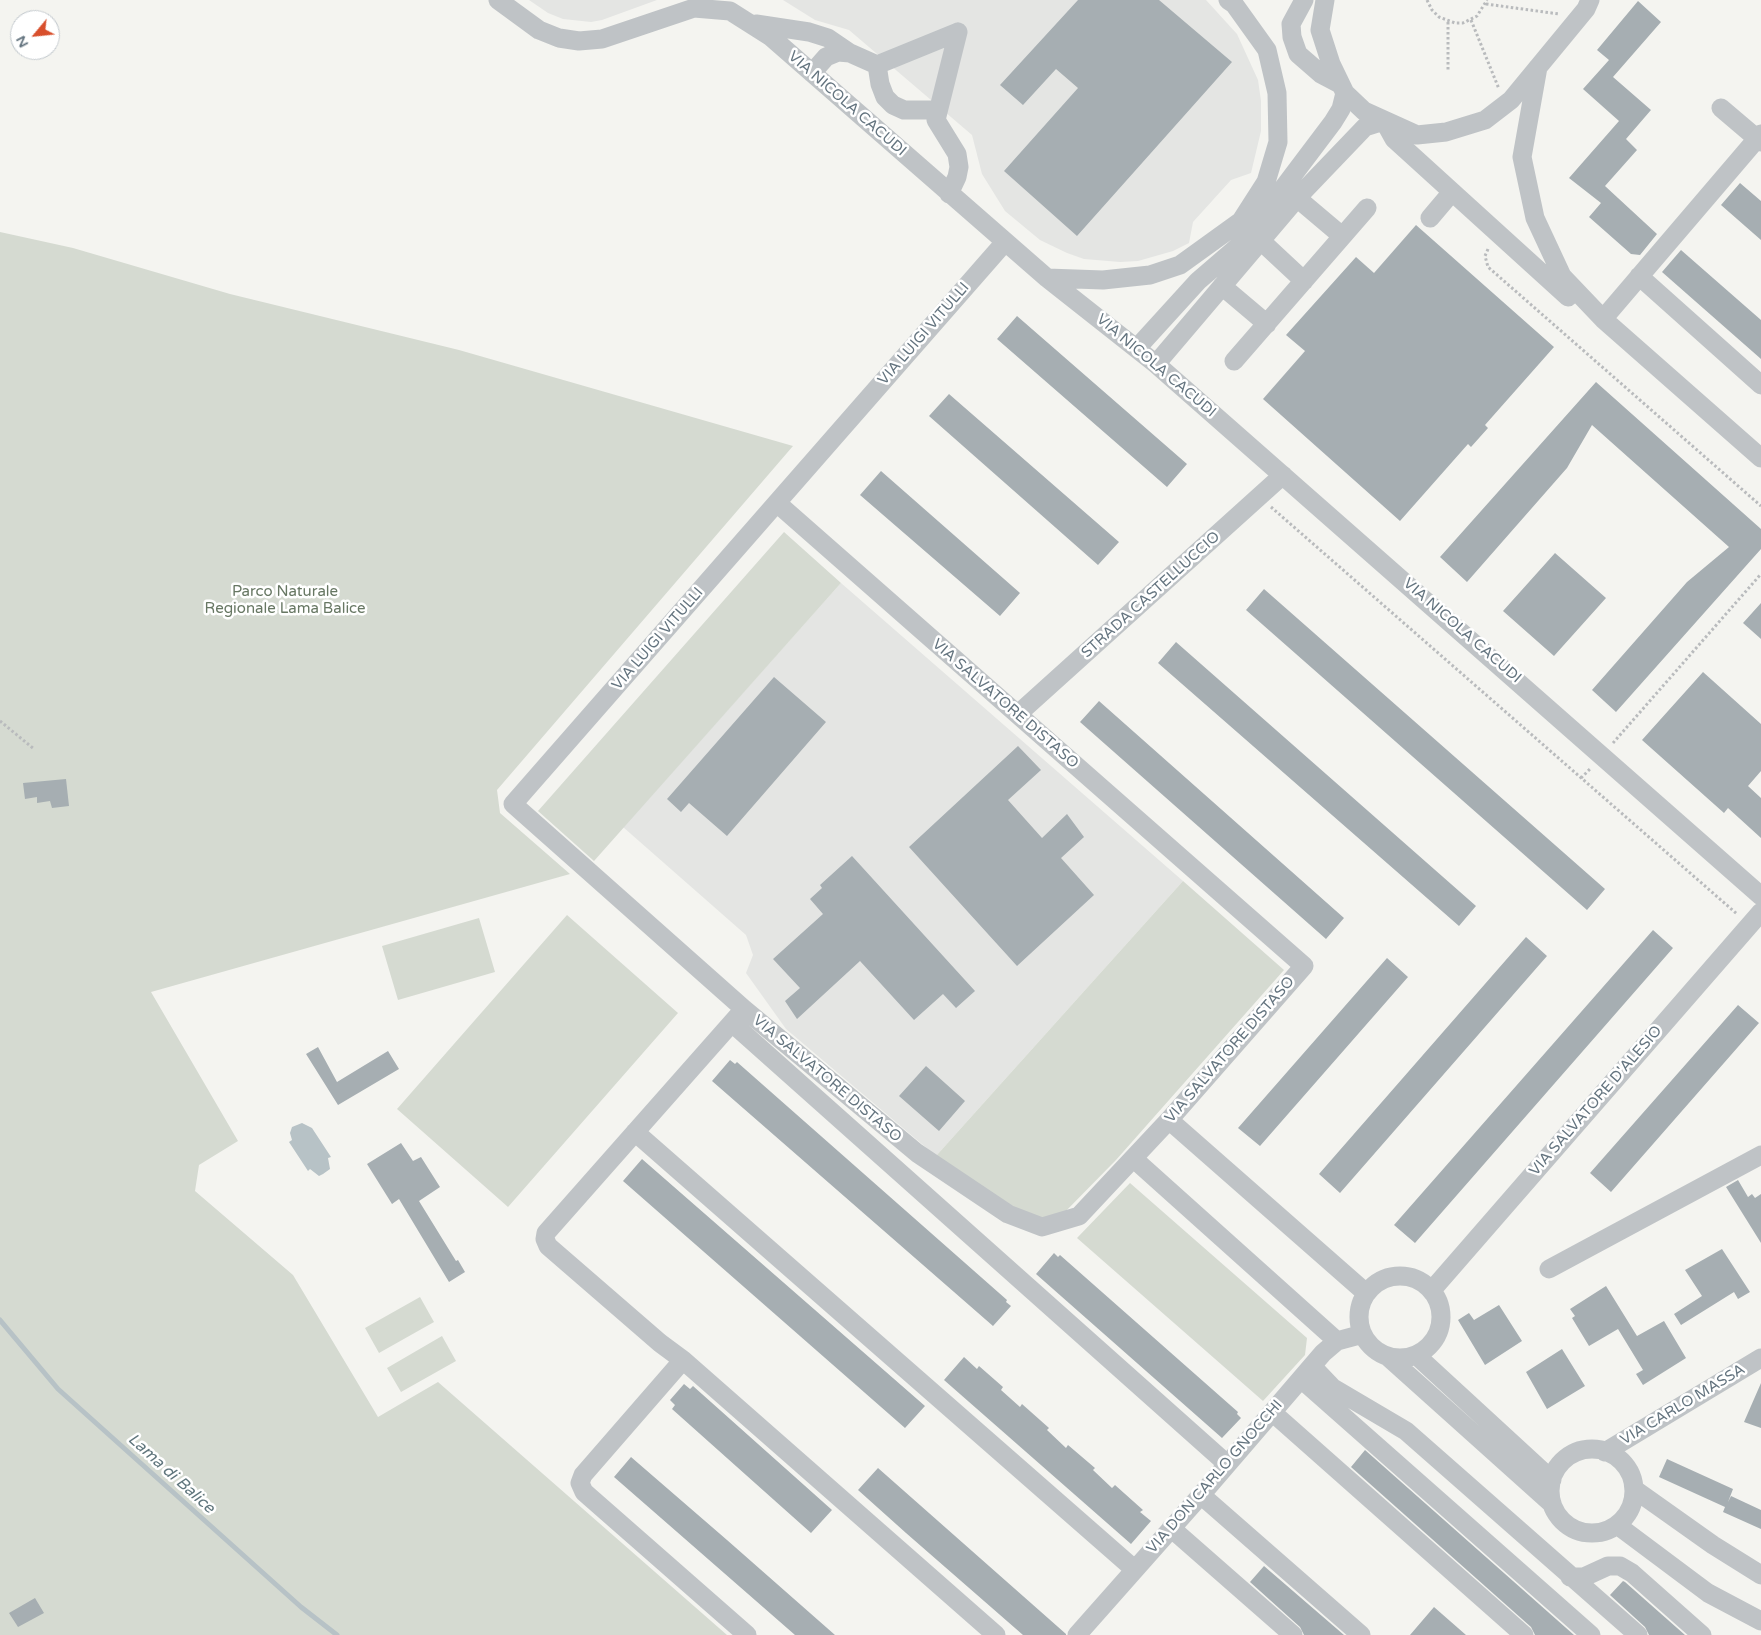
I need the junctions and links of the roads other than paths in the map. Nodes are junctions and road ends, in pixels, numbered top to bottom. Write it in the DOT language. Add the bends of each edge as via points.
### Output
graph roads {
  1 [pos="498,0"];
  2 [pos="1228,0"];
  3 [pos="1304,0"];
  4 [pos="1325,0"];
  5 [pos="1590,0"];
  6 [pos="750,24"];
  7 [pos="850,53"];
  8 [pos="877,65"];
  9 [pos="1538,68"];
  10 [pos="812,73"];
  11 [pos="1342,89"];
  12 [pos="1721,108"];
  13 [pos="937,110"];
  14 [pos="1384,121"];
  15 [pos="1760,139"];
  16 [pos="1452,192"];
  17 [pos="949,194"];
  18 [pos="1297,198"];
  19 [pos="1367,208"];
  20 [pos="1430,218"];
  21 [pos="1342,236"];
  22 [pos="1260,240"];
  23 [pos="1005,242"];
  24 [pos="1639,276"];
  25 [pos="1047,278"];
  26 [pos="1304,281"];
  27 [pos="1222,286"];
  28 [pos="1602,319"];
  29 [pos="1266,324"];
  30 [pos="1137,348"];
  31 [pos="1234,361"];
  32 [pos="1156,364"];
  33 [pos="1761,385"];
  34 [pos="1761,458"];
  35 [pos="1283,475"];
  36 [pos="777,503"];
  37 [pos="1018,714"];
  38 [pos="1761,896"];
  39 [pos="1755,918"];
  40 [pos="738,1016"];
  41 [pos="1169,1120"];
  42 [pos="635,1132"];
  43 [pos="1761,1155"];
  44 [pos="1134,1159"];
  45 [pos="1549,1269"];
  46 [pos="1432,1290"];
  47 [pos="1366,1293"];
  48 [pos="1362,1334"];
  49 [pos="1337,1341"];
  50 [pos="1387,1356"];
  51 [pos="1416,1356"];
  52 [pos="1761,1358"];
  53 [pos="683,1360"];
  54 [pos="1307,1372"];
  55 [pos="1272,1412"];
  56 [pos="1605,1452"];
  57 [pos="1228,1464"];
  58 [pos="1552,1480"];
  59 [pos="1634,1489"];
  60 [pos="1202,1495"];
  61 [pos="1552,1504"];
  62 [pos="1617,1525"];
  63 [pos="1172,1528"];
  64 [pos="1134,1569"];
  65 [pos="1761,1575"];
  66 [pos="1570,1577"];
  67 [pos="1761,1621"];
  68 [pos="747,1635"];
  69 [pos="996,1635"];
  70 [pos="1077,1635"];
  71 [pos="1293,1635"];
  72 [pos="1361,1635"];
  73 [pos="1524,1635"];
  74 [pos="1592,1635"];
  75 [pos="1638,1635"];
  76 [pos="1702,1635"];
  1 -- 6 [label="street, VIA NICOLA CACUDI" via="539,30 579,41 602,39 694,8 730,11"];
  2 -- 25 [label="street" via="1266,50 1277,93 1278,142 1266,182 1241,221 1180,265 1150,275 1102,280"];
  3 -- 11 [label="street" via="1291,24 1298,54"];
  4 -- 11 [label="street" via="1320,30"];
  5 -- 9 [label="street"];
  6 -- 7 [label="street" via="828,38"];
  6 -- 10 [label="street, VIA NICOLA CACUDI" via="771,37"];
  7 -- 8 [label="street"];
  7 -- 10 [label="street" via="838,52 826,57"];
  8 -- 13 [label="street" via="885,97 893,105 904,110"];
  8 -- 13 [label="street" via="958,32"];
  9 -- 14 [label="street" via="1511,100 1485,120 1446,132 1416,134"];
  9 -- 28 [label="street" via="1522,157 1535,218 1562,276"];
  10 -- 17 [label="street, VIA NICOLA CACUDI"];
  11 -- 14 [label="street" via="1364,111"];
  11 -- 30 [label="street" via="1341,109 1333,122 1241,244 1198,281"];
  12 -- 15 [label="street"];
  13 -- 17 [label="street" via="939,128 957,154 957,177"];
  14 -- 16 [label="street" via="1394,139"];
  14 -- 18 [label="street" via="1365,127"];
  15 -- 24 [label="street"];
  16 -- 20 [label="street"];
  16 -- 28 [label="street" via="1573,302"];
  17 -- 23 [label="street, VIA NICOLA CACUDI"];
  18 -- 21 [label="street"];
  18 -- 22 [label="street"];
  19 -- 21 [label="street"];
  21 -- 26 [label="street"];
  22 -- 26 [label="street"];
  22 -- 27 [label="street"];
  23 -- 25 [label="street, VIA NICOLA CACUDI"];
  23 -- 36 [label="street, VIA LUIGI VITULLI"];
  24 -- 28 [label="street"];
  24 -- 33 [label="street"];
  25 -- 30 [label="street, VIA NICOLA CACUDI"];
  26 -- 29 [label="street"];
  27 -- 29 [label="street"];
  27 -- 32 [label="street"];
  28 -- 34 [label="street"];
  29 -- 31 [label="street"];
  30 -- 32 [label="street, VIA NICOLA CACUDI"];
  32 -- 35 [label="street, VIA NICOLA CACUDI"];
  35 -- 37 [label="street, STRADA CASTELLUCCIO"];
  35 -- 38 [label="street, VIA NICOLA CACUDI"];
  36 -- 37 [label="street, VIA SALVATORE DISTASO"];
  36 -- 40 [label="street, VIA LUIGI VITULLI" via="513,804"];
  37 -- 41 [label="street, VIA SALVATORE DISTASO" via="1304,966"];
  39 -- 46 [label="street, VIA SALVATORE D'ALESIO"];
  40 -- 42 [label="street"];
  40 -- 44 [label="street, VIA SALVATORE DISTASO" via="917,1153 1008,1214 1042,1227 1079,1216"];
  40 -- 57 [label="street"];
  41 -- 44 [label="street, VIA SALVATORE DISTASO"];
  41 -- 47 [label="street"];
  42 -- 53 [label="street" via="546,1233 545,1240 637,1324"];
  42 -- 64 [label="street"];
  43 -- 45 [label="street"];
  44 -- 49 [label="street"];
  46 -- 47 [label="street" via="1422,1281 1396,1275 1383,1279"];
  46 -- 51 [label="street" via="1440,1308 1440,1327 1427,1349"];
  47 -- 48 [label="street" via="1360,1308"];
  48 -- 49 [label="street, VIA DON CARLO GNOCCHI"];
  48 -- 50 [label="street" via="1368,1344"];
  49 -- 54 [label="street, VIA DON CARLO GNOCCHI"];
  50 -- 51 [label="street"];
  50 -- 61 [label="street"];
  51 -- 58 [label="street"];
  52 -- 56 [label="street, VIA CARLO MASSA"];
  53 -- 68 [label="street" via="583,1475 580,1484 584,1492"];
  53 -- 69 [label="street"];
  54 -- 55 [label="street, VIA DON CARLO GNOCCHI"];
  54 -- 66 [label="street" via="1406,1431"];
  54 -- 74 [label="street"];
  55 -- 57 [label="street, VIA DON CARLO GNOCCHI"];
  55 -- 73 [label="street"];
  56 -- 58 [label="street" via="1578,1452 1566,1458"];
  56 -- 59 [label="street" via="1625,1466"];
  57 -- 60 [label="street, VIA DON CARLO GNOCCHI"];
  58 -- 61 [label="street"];
  59 -- 62 [label="street" via="1630,1509"];
  59 -- 65 [label="street"];
  60 -- 63 [label="street, VIA DON CARLO GNOCCHI"];
  60 -- 72 [label="street"];
  61 -- 62 [label="street" via="1568,1526 1580,1531 1606,1531"];
  62 -- 67 [label="street" via="1708,1593"];
  63 -- 64 [label="street, VIA DON CARLO GNOCCHI"];
  63 -- 71 [label="street"];
  64 -- 70 [label="street, VIA DON CARLO GNOCCHI"];
  66 -- 75 [label="street"];
  66 -- 76 [label="street" via="1584,1577 1608,1566 1620,1566"];
}
